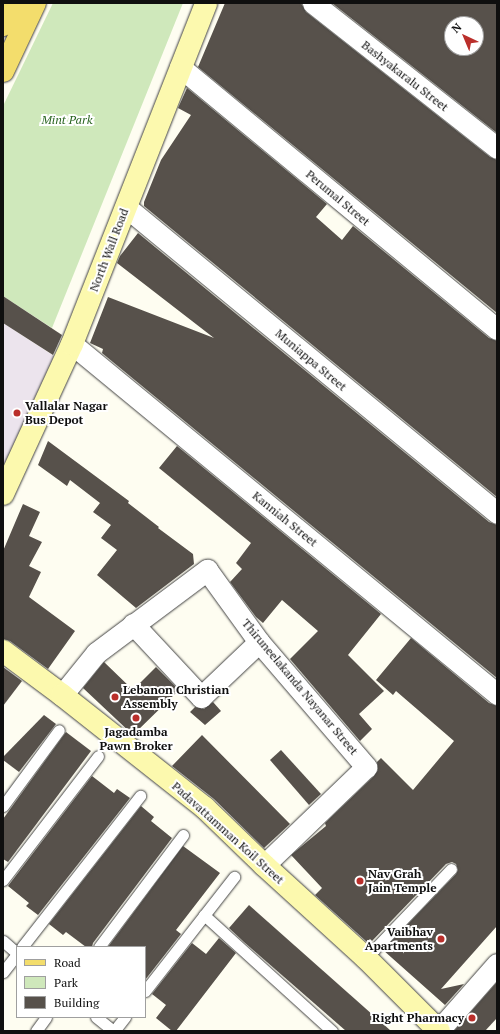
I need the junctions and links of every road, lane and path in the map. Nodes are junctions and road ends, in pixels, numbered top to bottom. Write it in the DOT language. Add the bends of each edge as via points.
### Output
graph roads {
  1 [pos="36,3"];
  2 [pos="206,3"];
  3 [pos="313,3"];
  4 [pos="180,67"];
  5 [pos="3,71"];
  6 [pos="497,148"];
  7 [pos="126,207"];
  8 [pos="497,329"];
  9 [pos="72,344"];
  10 [pos="3,494"];
  11 [pos="497,513"];
  12 [pos="133,624"];
  13 [pos="260,642"];
  14 [pos="3,651"];
  15 [pos="497,694"];
  16 [pos="62,695"];
  17 [pos="58,730"];
  18 [pos="98,756"];
  19 [pos="140,796"];
  20 [pos="3,806"];
  21 [pos="183,835"];
  22 [pos="264,865"];
  23 [pos="451,869"];
  24 [pos="234,877"];
  25 [pos="3,880"];
  26 [pos="204,915"];
  27 [pos="3,941"];
  28 [pos="23,946"];
  29 [pos="100,946"];
  30 [pos="16,953"];
  31 [pos="16,955"];
  32 [pos="366,958"];
  33 [pos="497,964"];
  34 [pos="3,972"];
  35 [pos="146,990"];
  36 [pos="45,1018"];
  37 [pos="97,1018"];
  38 [pos="124,1018"];
  39 [pos="330,1030"];
  40 [pos="36,1031"];
  41 [pos="114,1031"];
  42 [pos="439,1031"];
  1 -- 5 [label="main road"];
  2 -- 4 [label="main road, North Wall Road"];
  3 -- 6 [label="street, Bashyakaralu Street"];
  4 -- 7 [label="main road, North Wall Road"];
  4 -- 8 [label="street, Perumal Street"];
  7 -- 9 [label="main road, North Wall Road"];
  7 -- 11 [label="street, Muniappa Street"];
  9 -- 10 [label="main road, North Wall Road"];
  9 -- 15 [label="street, Kanniah Street"];
  12 -- 13 [label="street" via="201,697"];
  12 -- 13 [label="street, Thiruneelakanda Nayanar Street" via="207,570"];
  12 -- 16 [label="street, Thiruneelakanda Nayanar Street" via="96,653"];
  13 -- 22 [label="street, Thiruneelakanda Nayanar Street" via="366,766"];
  14 -- 16 [label="main road, Padavattamman Koil Street"];
  16 -- 22 [label="main road, Padavattamman Koil Street" via="205,808"];
  17 -- 20 [label="lane"];
  18 -- 25 [label="lane"];
  19 -- 28 [label="lane"];
  21 -- 29 [label="lane"];
  22 -- 32 [label="main road, Padavattamman Koil Street"];
  23 -- 32 [label="lane"];
  24 -- 26 [label="lane"];
  26 -- 35 [label="lane"];
  26 -- 39 [label="lane"];
  27 -- 30 [label="lane"];
  31 -- 34 [label="lane"];
  32 -- 42 [label="main road, Padavattamman Koil Street"];
  33 -- 42 [label="street"];
  36 -- 40 [label="lane"];
  37 -- 41 [label="lane"];
  38 -- 41 [label="lane"];
}
